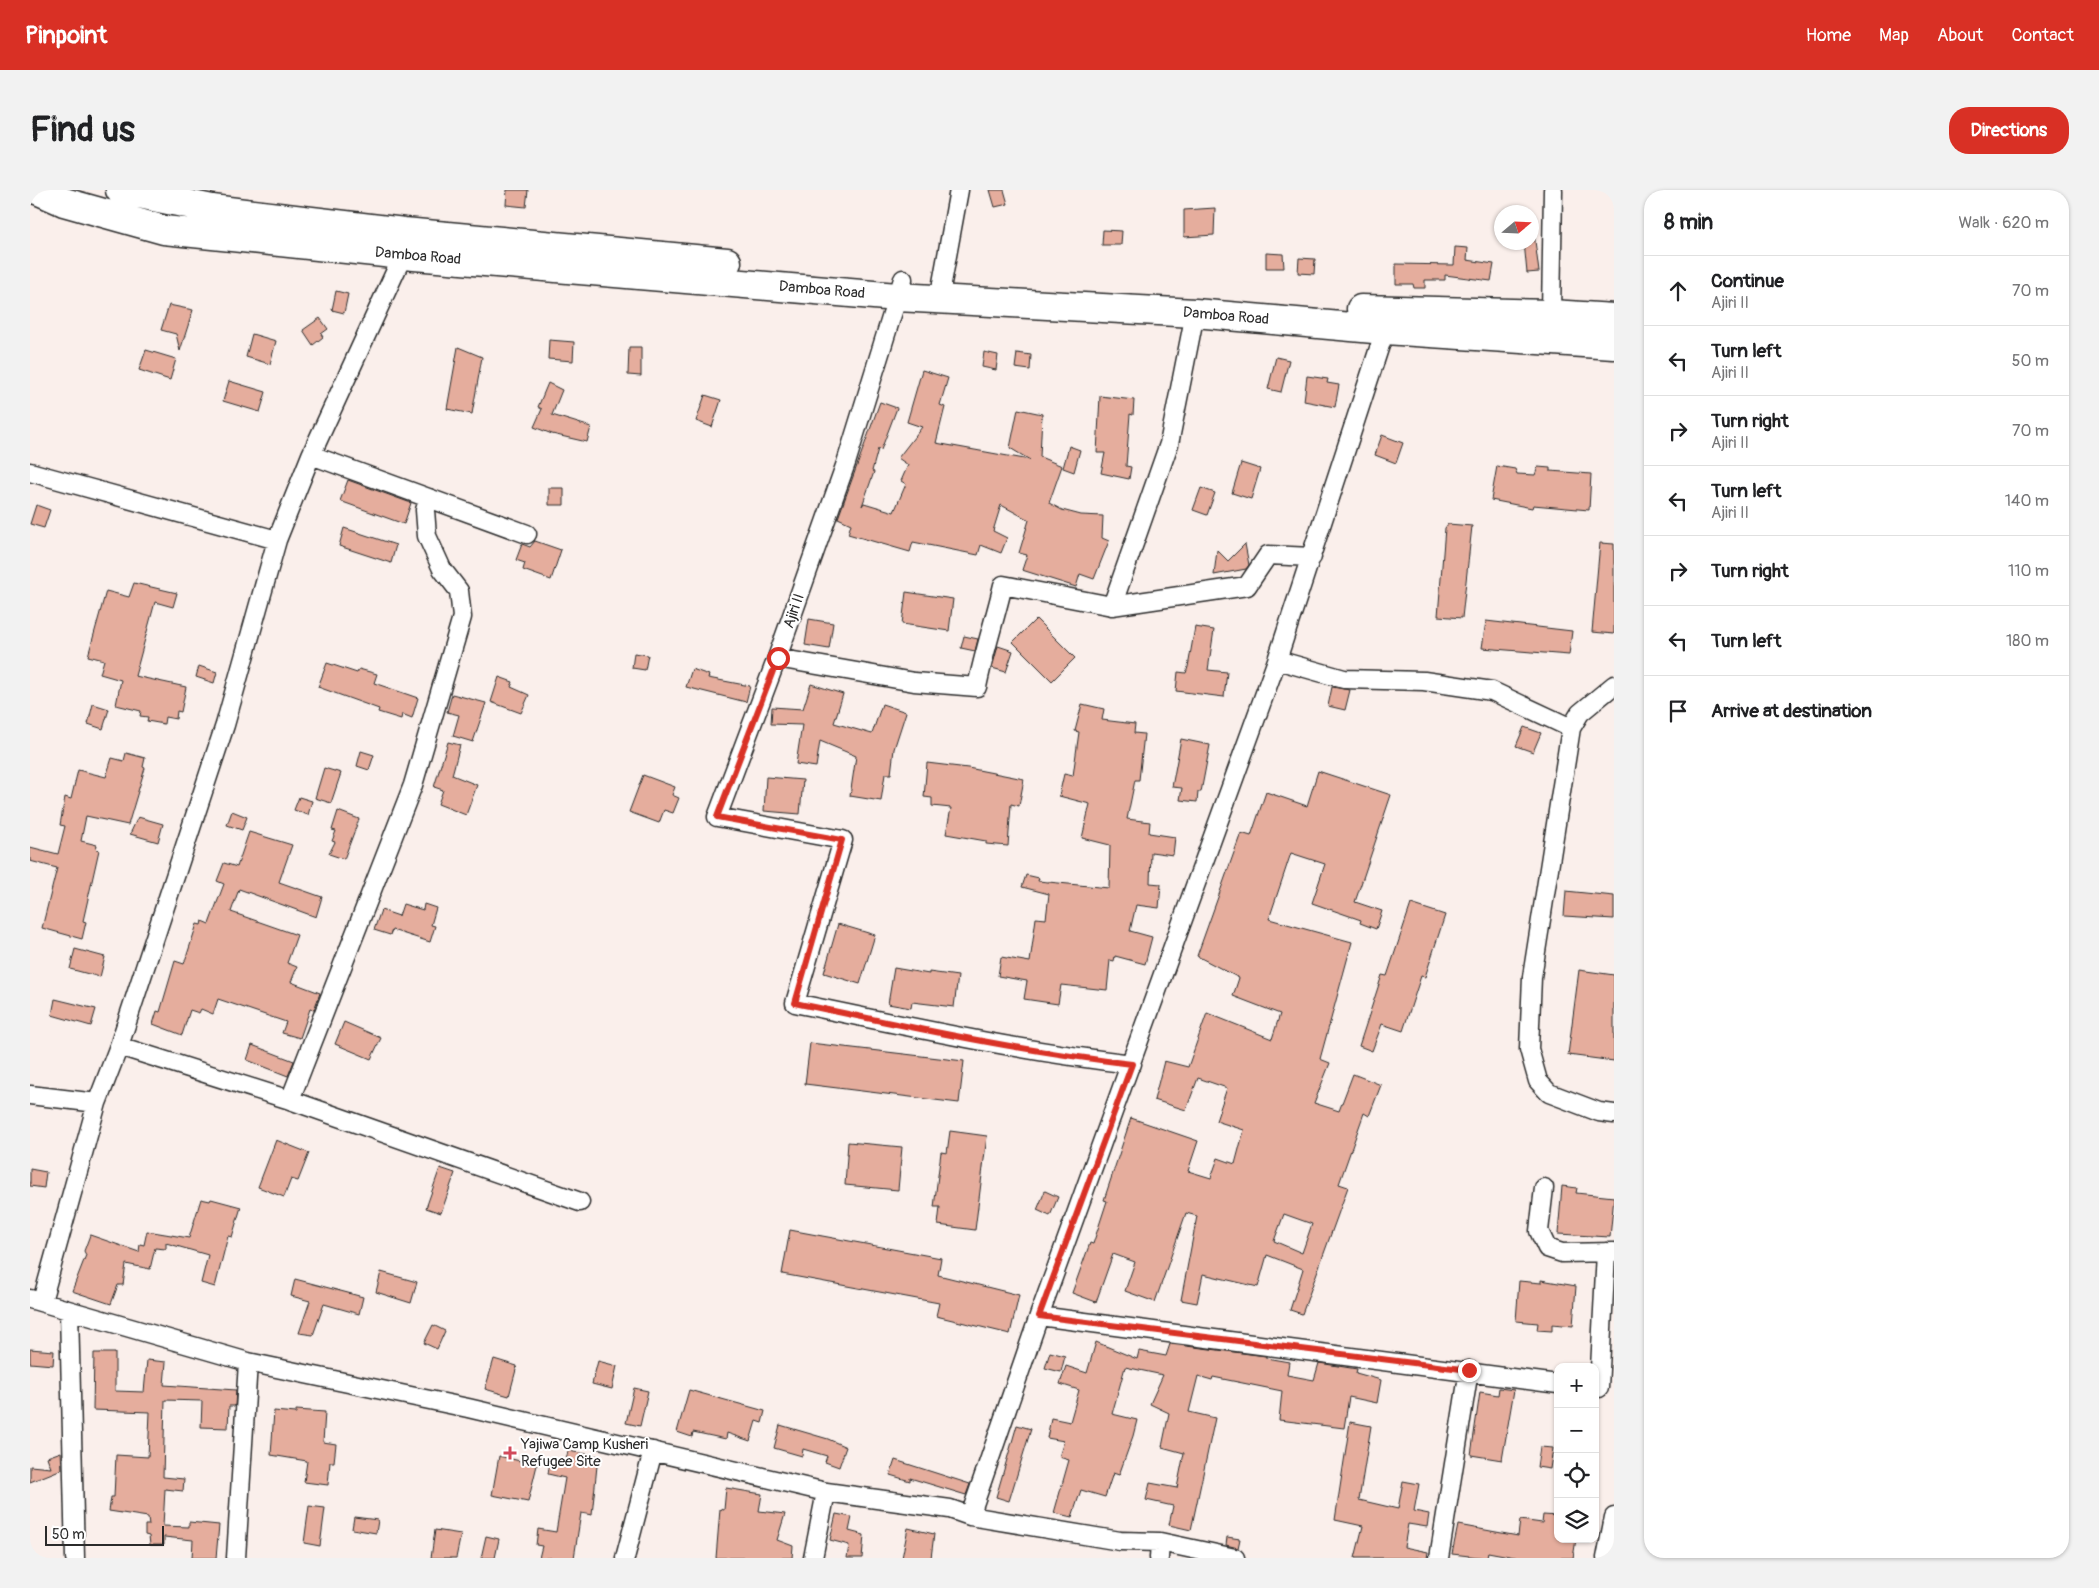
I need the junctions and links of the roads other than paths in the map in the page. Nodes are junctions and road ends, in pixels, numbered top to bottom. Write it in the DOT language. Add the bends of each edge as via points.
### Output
graph roads {
  1 [pos="38,190"];
  2 [pos="120,190"];
  3 [pos="959,190"];
  4 [pos="1553,190"];
  5 [pos="403,244"];
  6 [pos="900,288"];
  7 [pos="942,290"];
  8 [pos="1195,313"];
  9 [pos="1552,314"];
  10 [pos="1614,318"];
  11 [pos="1386,320"];
  12 [pos="1614,345"];
  13 [pos="311,455"];
  14 [pos="30,472"];
  15 [pos="429,498"];
  16 [pos="528,534"];
  17 [pos="277,540"];
  18 [pos="1312,558"];
  19 [pos="1112,606"];
  20 [pos="778,658"];
  21 [pos="1277,660"];
  22 [pos="1614,685"];
  23 [pos="1571,728"];
  24 [pos="119,1046"];
  25 [pos="1132,1064"];
  26 [pos="30,1095"];
  27 [pos="290,1100"];
  28 [pos="97,1103"];
  29 [pos="1614,1114"];
  30 [pos="1544,1188"];
  31 [pos="580,1202"];
  32 [pos="1610,1252"];
  33 [pos="36,1300"];
  34 [pos="70,1311"];
  35 [pos="1039,1316"];
  36 [pos="248,1362"];
  37 [pos="1469,1370"];
  38 [pos="1554,1383"];
  39 [pos="1603,1388"];
  40 [pos="653,1452"];
  41 [pos="826,1492"];
  42 [pos="970,1516"];
  43 [pos="1614,1517"];
  44 [pos="1159,1550"];
  45 [pos="75,1558"];
  46 [pos="236,1558"];
  47 [pos="625,1558"];
  48 [pos="813,1558"];
  49 [pos="1235,1558"];
  50 [pos="1439,1558"];
  51 [pos="1606,1558"];
  1 -- 5 [label="main road, Damboa Road" via="64,202 164,230"];
  2 -- 5 [label="main road, Damboa Road"];
  3 -- 7 [label="street"];
  4 -- 9 [label="street"];
  5 -- 6 [label="main road, Damboa Road"];
  5 -- 13 [label="street"];
  6 -- 7 [label="main road, Damboa Road"];
  6 -- 20 [label="street, Ajiri II" via="846,463"];
  7 -- 8 [label="main road, Damboa Road"];
  7 -- 11 [label="main road, Damboa Road"];
  8 -- 11 [label="main road, Damboa Road"];
  8 -- 19 [label="street" via="1169,444"];
  9 -- 10 [label="main road, Damboa Road"];
  9 -- 11 [label="main road, Damboa Road"];
  11 -- 12 [label="main road, Damboa Road"];
  11 -- 18 [label="street"];
  13 -- 15 [label="street"];
  13 -- 17 [label="street"];
  14 -- 17 [label="street"];
  15 -- 16 [label="street"];
  15 -- 27 [label="street" via="425,510 427,536 442,569 459,591 462,617 413,785"];
  17 -- 24 [label="street" via="225,725"];
  18 -- 19 [label="street" via="1268,555 1247,586"];
  18 -- 21 [label="street"];
  19 -- 20 [label="street" via="1003,585 977,687 914,682"];
  20 -- 25 [label="street, Ajiri II" via="717,817 842,840 795,1003 970,1039"];
  21 -- 23 [label="street" via="1344,679 1424,681 1492,691"];
  21 -- 25 [label="street"];
  22 -- 23 [label="street" via="1580,713"];
  23 -- 29 [label="street" via="1532,977 1529,1049 1538,1081 1549,1093 1599,1112"];
  24 -- 27 [label="street"];
  24 -- 28 [label="street"];
  25 -- 35 [label="street"];
  26 -- 28 [label="street"];
  27 -- 31 [label="street"];
  28 -- 33 [label="street"];
  30 -- 32 [label="street" via="1539,1231 1547,1248 1562,1253"];
  32 -- 39 [label="street"];
  33 -- 34 [label="street"];
  34 -- 36 [label="street"];
  34 -- 45 [label="street"];
  35 -- 37 [label="street"];
  35 -- 42 [label="street"];
  36 -- 40 [label="street" via="468,1408"];
  36 -- 46 [label="street"];
  37 -- 38 [label="street"];
  37 -- 50 [label="street"];
  40 -- 41 [label="street"];
  40 -- 47 [label="street"];
  41 -- 42 [label="street" via="950,1509"];
  41 -- 48 [label="street"];
  42 -- 44 [label="street"];
  43 -- 51 [label="street"];
  44 -- 49 [label="street"];
}
